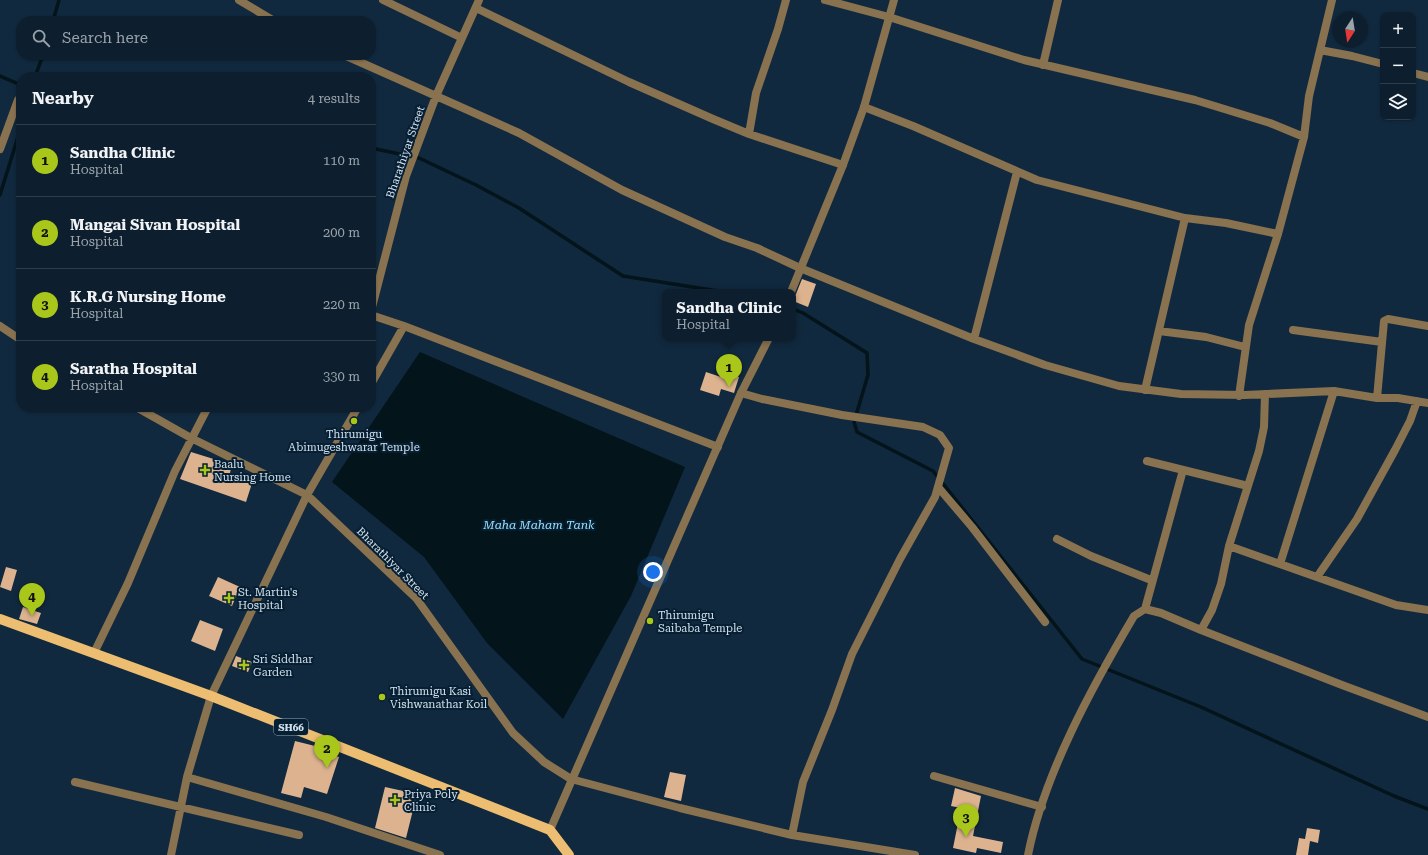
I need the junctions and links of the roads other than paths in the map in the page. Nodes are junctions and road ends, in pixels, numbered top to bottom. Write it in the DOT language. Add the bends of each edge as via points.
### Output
graph roads {
  1 [pos="239,0"];
  2 [pos="383,0"];
  3 [pos="479,0"];
  4 [pos="786,0"];
  5 [pos="825,0"];
  6 [pos="894,0"];
  7 [pos="1058,0"];
  8 [pos="1332,0"];
  9 [pos="476,8"];
  10 [pos="266,16"];
  11 [pos="889,17"];
  12 [pos="462,38"];
  13 [pos="1320,50"];
  14 [pos="355,60"];
  15 [pos="1380,63"];
  16 [pos="1043,65"];
  17 [pos="1416,74"];
  18 [pos="1428,77"];
  19 [pos="436,96"];
  20 [pos="16,105"];
  21 [pos="864,107"];
  22 [pos="749,134"];
  23 [pos="1304,137"];
  24 [pos="0,149"];
  25 [pos="843,165"];
  26 [pos="1017,172"];
  27 [pos="1185,218"];
  28 [pos="1278,234"];
  29 [pos="800,268"];
  30 [pos="791,289"];
  31 [pos="376,292"];
  32 [pos="376,317"];
  33 [pos="0,326"];
  34 [pos="404,326"];
  35 [pos="1428,326"];
  36 [pos="1293,330"];
  37 [pos="1159,331"];
  38 [pos="16,337"];
  39 [pos="974,339"];
  40 [pos="767,341"];
  41 [pos="1382,342"];
  42 [pos="1245,347"];
  43 [pos="376,375"];
  44 [pos="1145,390"];
  45 [pos="1334,391"];
  46 [pos="741,393"];
  47 [pos="1265,394"];
  48 [pos="1239,396"];
  49 [pos="1376,398"];
  50 [pos="1417,401"];
  51 [pos="1428,403"];
  52 [pos="145,412"];
  53 [pos="205,412"];
  54 [pos="355,412"];
  55 [pos="191,438"];
  56 [pos="718,446"];
  57 [pos="1147,461"];
  58 [pos="1183,470"];
  59 [pos="1248,486"];
  60 [pos="938,487"];
  61 [pos="307,495"];
  62 [pos="1057,539"];
  63 [pos="1229,546"];
  64 [pos="1280,564"];
  65 [pos="1317,577"];
  66 [pos="1152,580"];
  67 [pos="1144,609"];
  68 [pos="1428,610"];
  69 [pos="0,619"];
  70 [pos="1045,622"];
  71 [pos="1202,630"];
  72 [pos="94,653"];
  73 [pos="211,696"];
  74 [pos="1428,717"];
  75 [pos="934,776"];
  76 [pos="187,777"];
  77 [pos="571,779"];
  78 [pos="75,782"];
  79 [pos="181,807"];
  80 [pos="1042,807"];
  81 [pos="550,830"];
  82 [pos="299,835"];
  83 [pos="792,835"];
  84 [pos="171,855"];
  85 [pos="440,855"];
  86 [pos="569,855"];
  87 [pos="915,855"];
  88 [pos="1028,855"];
  1 -- 10 [label="street"];
  2 -- 12 [label="street"];
  3 -- 9 [label="street"];
  4 -- 22 [label="street" via="756,93"];
  5 -- 11 [label="street"];
  6 -- 11 [label="street"];
  7 -- 16 [label="street"];
  8 -- 13 [label="street"];
  9 -- 12 [label="street"];
  9 -- 22 [label="street" via="628,82"];
  11 -- 16 [label="street"];
  11 -- 21 [label="street"];
  12 -- 19 [label="street"];
  13 -- 15 [label="street"];
  13 -- 23 [label="street" via="1309,96"];
  14 -- 19 [label="street, Bharathiyar Street"];
  16 -- 23 [label="street" via="1195,100 1270,123"];
  17 -- 18 [label="street"];
  19 -- 29 [label="street" via="519,133 622,190"];
  19 -- 31 [label="street, Bharathiyar Street" via="406,176"];
  20 -- 24 [label="street"];
  21 -- 25 [label="street"];
  21 -- 26 [label="street"];
  22 -- 25 [label="street"];
  23 -- 28 [label="street"];
  25 -- 29 [label="street"];
  26 -- 27 [label="street" via="1078,192"];
  26 -- 39 [label="street"];
  27 -- 28 [label="street"];
  27 -- 37 [label="street"];
  28 -- 42 [label="street" via="1258,292"];
  29 -- 30 [label="street"];
  29 -- 39 [label="street"];
  32 -- 34 [label="street"];
  33 -- 38 [label="street"];
  34 -- 43 [label="street"];
  34 -- 56 [label="street"];
  35 -- 41 [label="street" via="1386,320 1383,324"];
  36 -- 41 [label="street"];
  37 -- 42 [label="street" via="1206,337"];
  37 -- 44 [label="street"];
  39 -- 44 [label="street" via="1059,369 1119,386"];
  40 -- 46 [label="street"];
  41 -- 49 [label="street"];
  42 -- 48 [label="street"];
  44 -- 48 [label="street"];
  45 -- 47 [label="street"];
  45 -- 49 [label="street"];
  45 -- 64 [label="street"];
  46 -- 56 [label="street"];
  46 -- 60 [label="street" via="842,415 923,427 940,435 949,448"];
  47 -- 48 [label="street"];
  47 -- 59 [label="street" via="1264,427"];
  49 -- 50 [label="street"];
  50 -- 51 [label="street"];
  50 -- 65 [label="street" via="1398,444 1357,520"];
  52 -- 55 [label="street, Bharathiyar Street"];
  53 -- 55 [label="street"];
  54 -- 61 [label="street"];
  55 -- 61 [label="street, Bharathiyar Street"];
  55 -- 72 [label="street" via="128,583"];
  56 -- 77 [label="street"];
  57 -- 58 [label="street"];
  58 -- 59 [label="street"];
  58 -- 66 [label="street"];
  59 -- 63 [label="street"];
  60 -- 70 [label="street"];
  60 -- 83 [label="street" via="852,654 803,782"];
  61 -- 73 [label="street"];
  61 -- 77 [label="street, Bharathiyar Street" via="416,598 513,733 544,762"];
  62 -- 66 [label="street" via="1091,556"];
  63 -- 64 [label="street"];
  63 -- 71 [label="street" via="1221,584"];
  64 -- 65 [label="street"];
  65 -- 68 [label="street" via="1396,605"];
  66 -- 67 [label="street"];
  67 -- 71 [label="street" via="1161,613"];
  67 -- 80 [label="street" via="1134,616 1075,725"];
  69 -- 72 [label="main road, SH66"];
  71 -- 74 [label="street"];
  72 -- 73 [label="main road, SH66"];
  73 -- 76 [label="street"];
  73 -- 81 [label="main road, SH66"];
  75 -- 80 [label="street"];
  76 -- 79 [label="street"];
  76 -- 85 [label="street" via="326,817"];
  77 -- 81 [label="street"];
  77 -- 83 [label="street, Bharathiyar Street"];
  78 -- 79 [label="street"];
  79 -- 82 [label="street"];
  79 -- 84 [label="street"];
  80 -- 88 [label="street"];
  81 -- 86 [label="main road"];
  83 -- 87 [label="street, Bharathiyar Street"];
}
